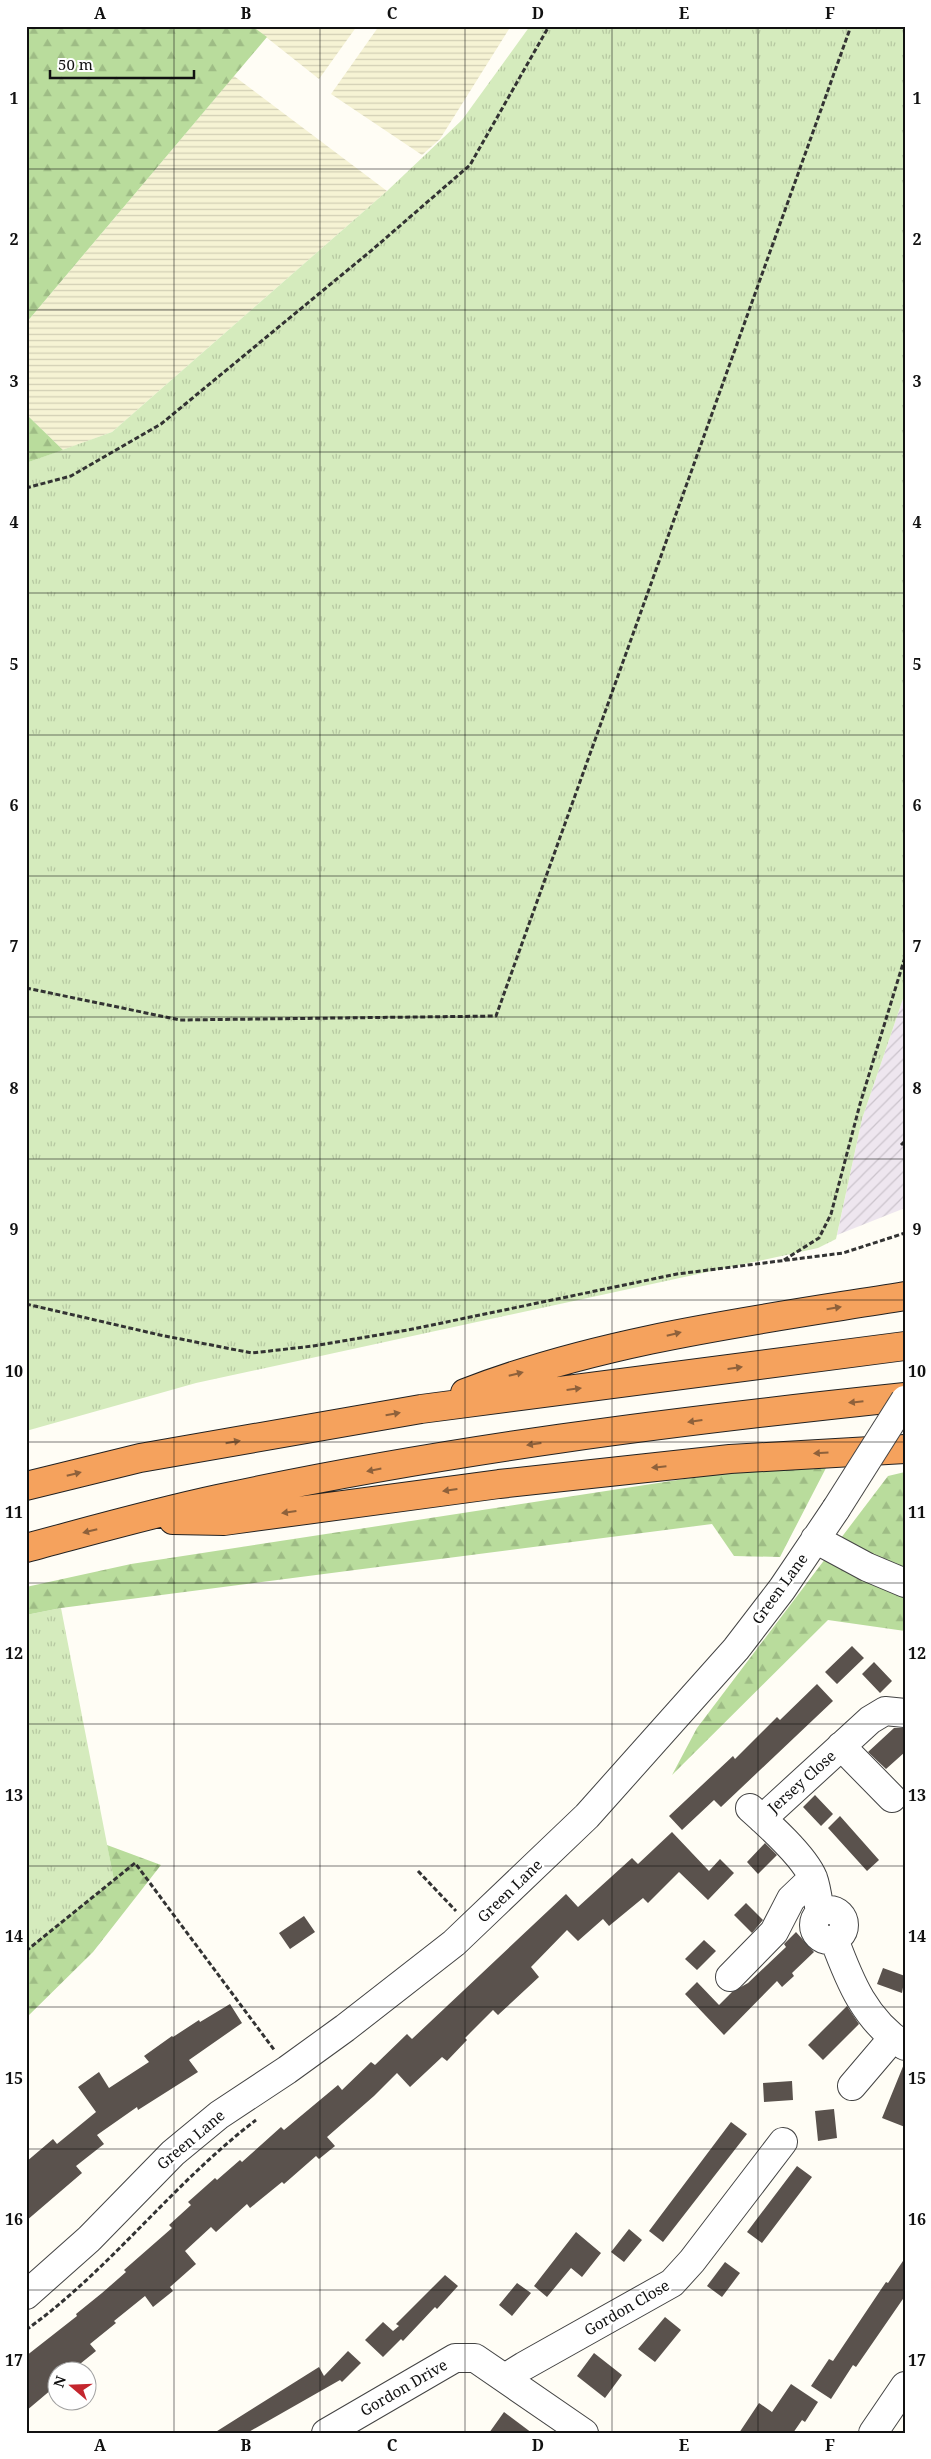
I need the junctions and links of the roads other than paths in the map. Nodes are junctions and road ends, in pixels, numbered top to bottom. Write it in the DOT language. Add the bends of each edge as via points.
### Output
graph roads {
  1 [pos="905,1296"];
  2 [pos="905,1346"];
  3 [pos="905,1398"];
  4 [pos="421,1410"];
  5 [pos="905,1449"];
  6 [pos="26,1486"];
  7 [pos="137,1519"];
  8 [pos="816,1539"];
  9 [pos="26,1548"];
  10 [pos="905,1583"];
  11 [pos="905,1713"];
  12 [pos="841,1746"];
  13 [pos="892,1798"];
  14 [pos="813,1878"];
  15 [pos="730,1977"];
  16 [pos="899,2042"];
  17 [pos="852,2086"];
  18 [pos="782,2142"];
  19 [pos="26,2295"];
  20 [pos="506,2378"];
  21 [pos="905,2386"];
  22 [pos="326,2433"];
  23 [pos="584,2433"];
  24 [pos="873,2433"];
  4 -- 1 [label="highway, one-way" via="507,1377 680,1333"];
  4 -- 2 [label="highway, one-way"];
  3 -- 7 [label="highway, one-way" via="737,1414 441,1458 218,1499"];
  3 -- 8 [label="street, Green Lane, bridge"];
  6 -- 4 [label="highway, one-way" via="140,1458"];
  5 -- 7 [label="highway, one-way" via="730,1459 224,1521"];
  7 -- 9 [label="highway, one-way"];
  8 -- 10 [label="street"];
  8 -- 19 [label="street, Green Lane" via="736,1648 695,1697 587,1816 468,1938 324,2044 218,2115 148,2176 70,2257"];
  11 -- 12 [label="street, Jersey Close" via="885,1711"];
  12 -- 13 [label="street, Jersey Close"];
  12 -- 14 [label="street, Jersey Close" via="756,1813"];
  14 -- 15 [label="street" via="791,1899 774,1932"];
  14 -- 16 [label="street, Jersey Close" via="820,1913 815,1918 816,1932 820,1938 834,1939 859,2000"];
  16 -- 17 [label="street, Jersey Close"];
  18 -- 20 [label="street, Gordon Close" via="672,2283"];
  20 -- 22 [label="street, Gordon Drive" via="475,2358 455,2358"];
  20 -- 23 [label="street, Gordon Drive"];
  21 -- 24 [label="street"];
}
